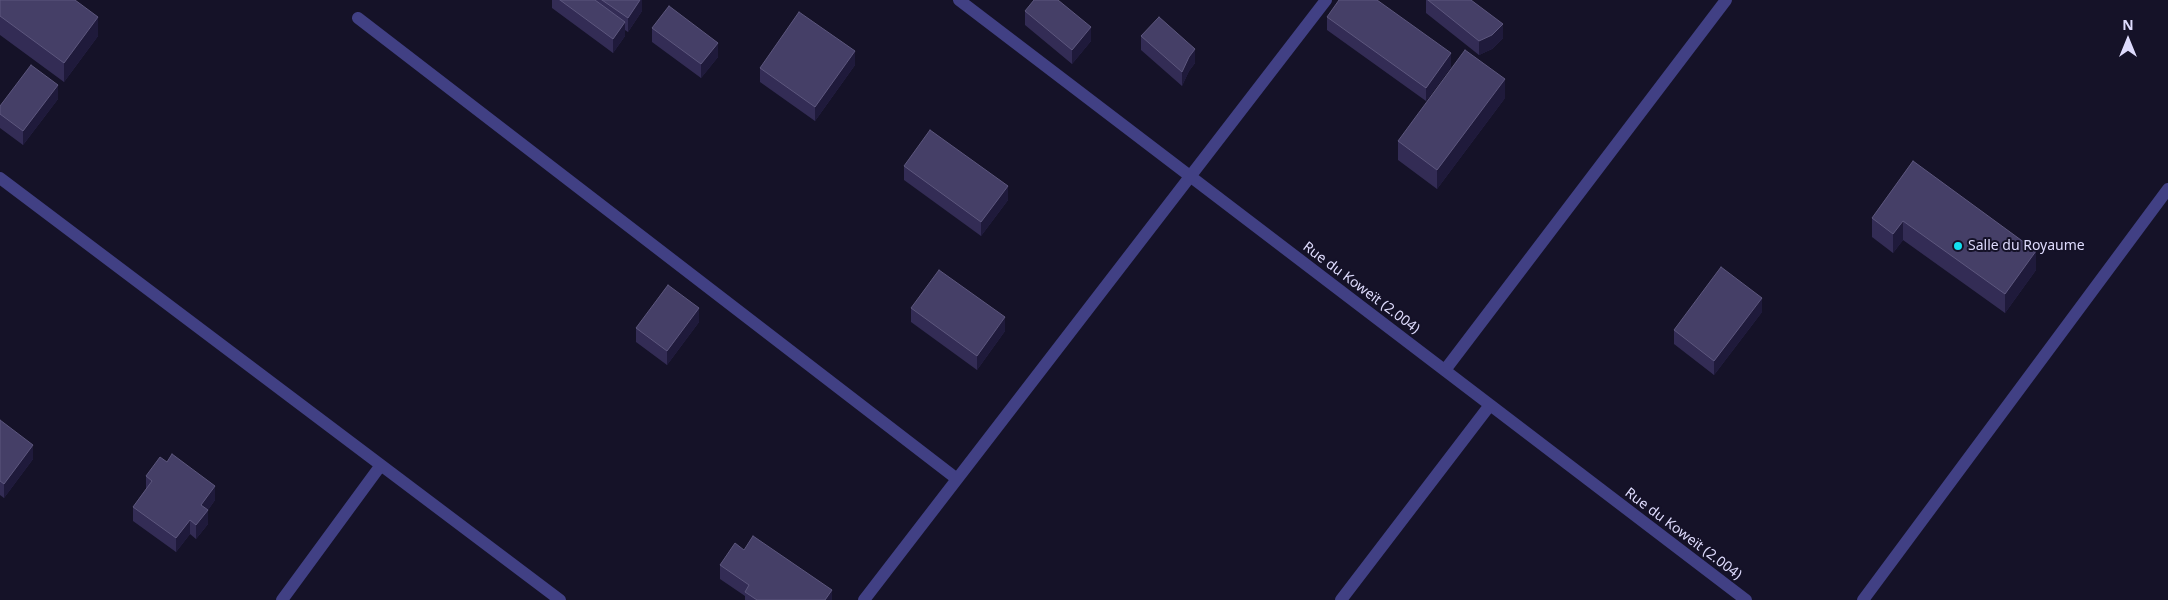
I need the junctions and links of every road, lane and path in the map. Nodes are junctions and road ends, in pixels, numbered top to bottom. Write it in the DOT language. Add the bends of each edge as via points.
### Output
graph roads {
  1 [pos="959,0"];
  2 [pos="1326,0"];
  3 [pos="1726,0"];
  4 [pos="358,18"];
  5 [pos="1190,176"];
  6 [pos="0,178"];
  7 [pos="2168,189"];
  8 [pos="1445,370"];
  9 [pos="1490,405"];
  10 [pos="381,465"];
  11 [pos="957,479"];
  12 [pos="282,600"];
  13 [pos="560,600"];
  14 [pos="864,600"];
  15 [pos="1341,600"];
  16 [pos="1746,600"];
  17 [pos="1863,600"];
  1 -- 5 [label="street, Rue du Koweït (2.004)"];
  2 -- 5 [label="street"];
  3 -- 8 [label="street"];
  4 -- 11 [label="street"];
  5 -- 8 [label="street, Rue du Koweït (2.004)"];
  5 -- 11 [label="street"];
  6 -- 10 [label="street"];
  7 -- 17 [label="street"];
  8 -- 9 [label="street, Rue du Koweït (2.004)"];
  9 -- 15 [label="street"];
  9 -- 16 [label="street, Rue du Koweït (2.004)"];
  10 -- 12 [label="street"];
  10 -- 13 [label="street"];
  11 -- 14 [label="street"];
}
